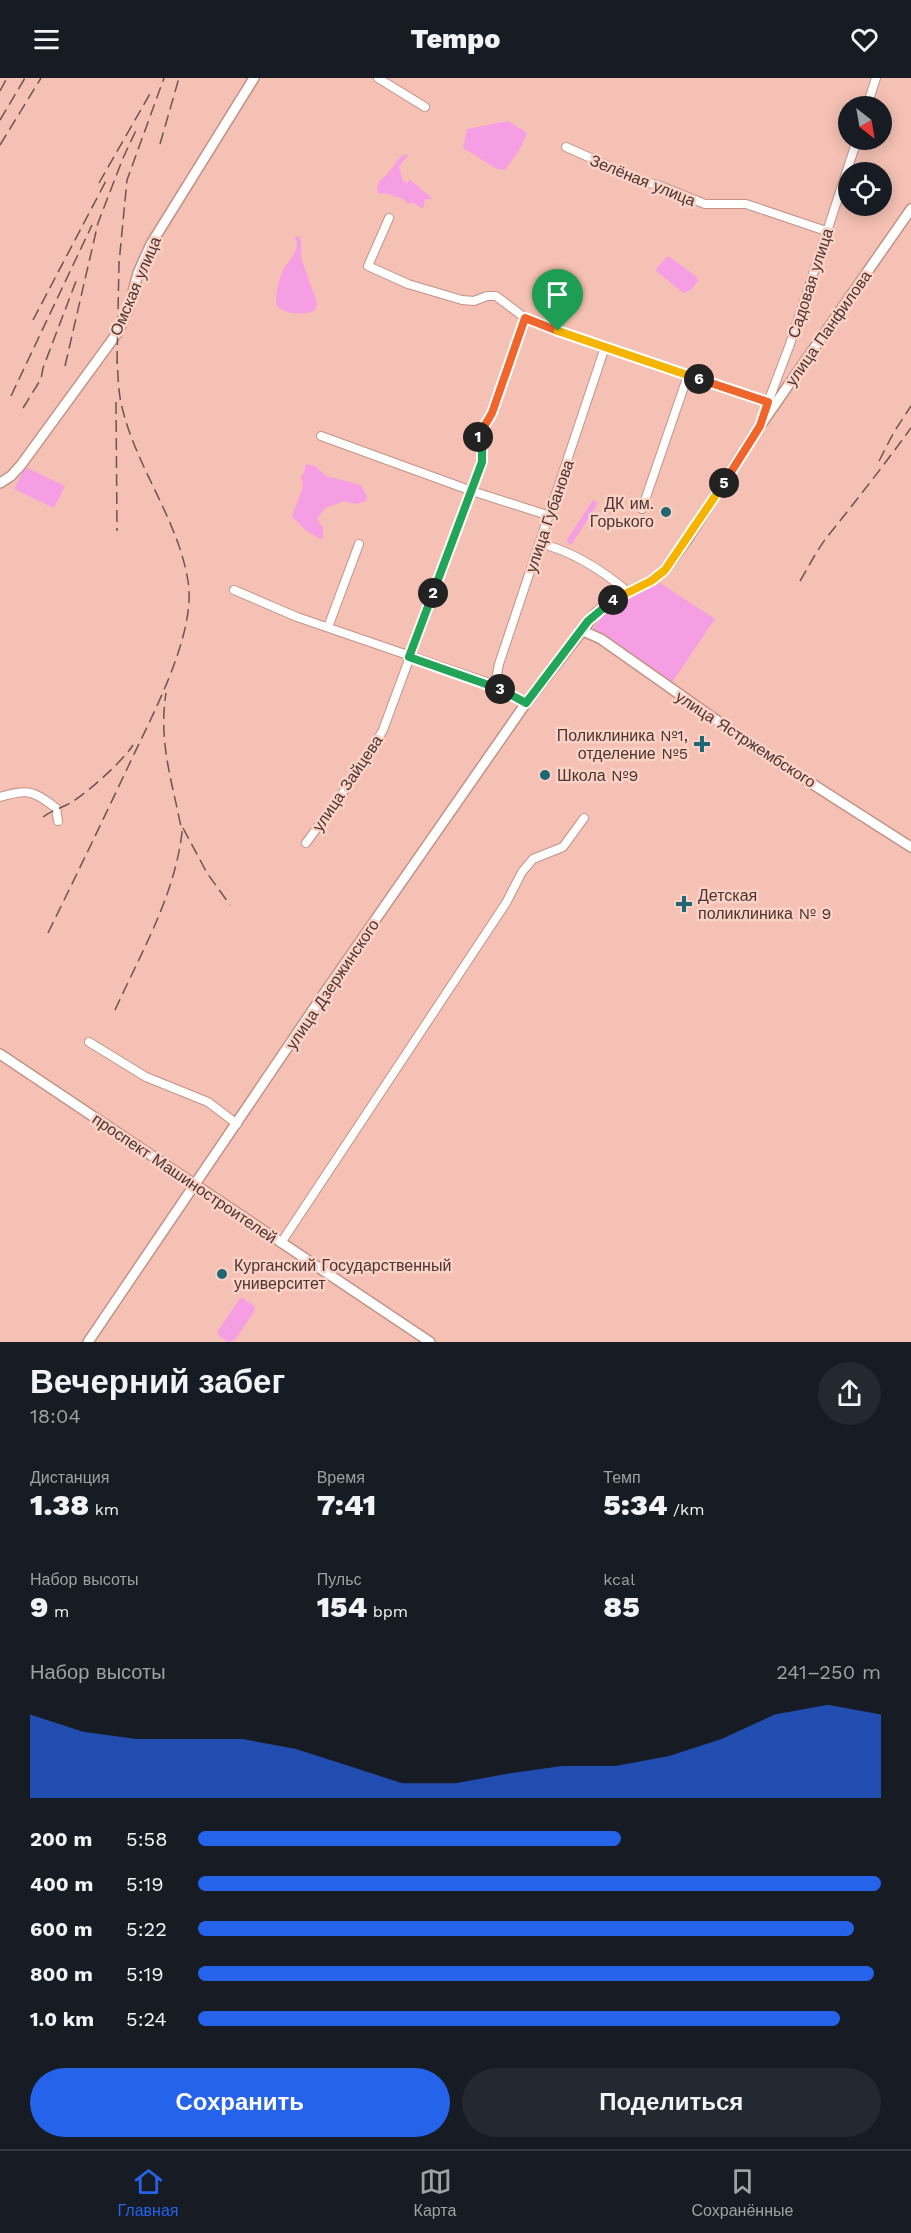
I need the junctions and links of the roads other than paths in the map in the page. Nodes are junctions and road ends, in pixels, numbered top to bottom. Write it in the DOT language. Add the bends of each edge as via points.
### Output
graph roads {
  1 [pos="255,78"];
  2 [pos="378,78"];
  3 [pos="876,78"];
  4 [pos="870,96"];
  5 [pos="425,107"];
  6 [pos="566,147"];
  7 [pos="853,150"];
  8 [pos="911,209"];
  9 [pos="389,218"];
  10 [pos="826,231"];
  11 [pos="525,318"];
  12 [pos="605,347"];
  13 [pos="688,375"];
  14 [pos="772,404"];
  15 [pos="321,436"];
  16 [pos="0,483"];
  17 [pos="472,490"];
  18 [pos="642,509"];
  19 [pos="549,516"];
  20 [pos="539,543"];
  21 [pos="359,544"];
  22 [pos="234,590"];
  23 [pos="628,592"];
  24 [pos="328,627"];
  25 [pos="581,630"];
  26 [pos="409,657"];
  27 [pos="495,685"];
  28 [pos="526,703"];
  29 [pos="0,798"];
  30 [pos="584,818"];
  31 [pos="58,821"];
  32 [pos="306,843"];
  33 [pos="911,847"];
  34 [pos="89,1042"];
  35 [pos="0,1054"];
  36 [pos="237,1124"];
  37 [pos="194,1185"];
  38 [pos="281,1243"];
  39 [pos="88,1342"];
  40 [pos="430,1342"];
  1 -- 16 [label="main road, Омская улица" via="151,244 118,332 21,465"];
  2 -- 5 [label="street"];
  3 -- 4 [label="street"];
  6 -- 10 [label="street, Зелёная улица" via="705,204 746,204"];
  7 -- 10 [label="street, Садовая улица"];
  8 -- 14 [label="main road, улица Панфилова"];
  9 -- 11 [label="street" via="368,266 408,284 462,300 496,296"];
  10 -- 14 [label="street, Садовая улица"];
  11 -- 12 [label="street"];
  11 -- 17 [label="street, улица Зайцева" via="492,413 477,436 483,456"];
  12 -- 13 [label="street"];
  12 -- 19 [label="street, улица Губанова"];
  13 -- 14 [label="street"];
  13 -- 18 [label="street"];
  14 -- 23 [label="main road, улица Панфилова" via="665,570"];
  15 -- 17 [label="street"];
  17 -- 19 [label="street"];
  17 -- 26 [label="street, улица Зайцева"];
  19 -- 20 [label="street, улица Губанова"];
  20 -- 23 [label="street" via="559,548 609,576"];
  20 -- 27 [label="street, улица Губанова"];
  21 -- 24 [label="street"];
  22 -- 24 [label="street"];
  23 -- 25 [label="main road, улица Панфилова" via="604,605"];
  24 -- 26 [label="street"];
  25 -- 28 [label="main road, улица Дзержинского"];
  25 -- 33 [label="main road, улица Ястржембского" via="601,639 753,746"];
  26 -- 27 [label="street"];
  26 -- 32 [label="street, улица Зайцева" via="378,741"];
  27 -- 28 [label="street"];
  28 -- 36 [label="main road, улица Дзержинского"];
  29 -- 31 [label="street" via="30,791 56,808"];
  30 -- 38 [label="street" via="563,847 534,859 522,872 488,930"];
  34 -- 36 [label="street" via="146,1077 208,1102"];
  35 -- 37 [label="main road, проспект Машиностроителей"];
  36 -- 37 [label="main road, улица Дзержинского"];
  37 -- 38 [label="main road, проспект Машиностроителей"];
  37 -- 39 [label="main road, улица Дзержинского"];
  38 -- 40 [label="main road, проспект Машиностроителей"];
}
